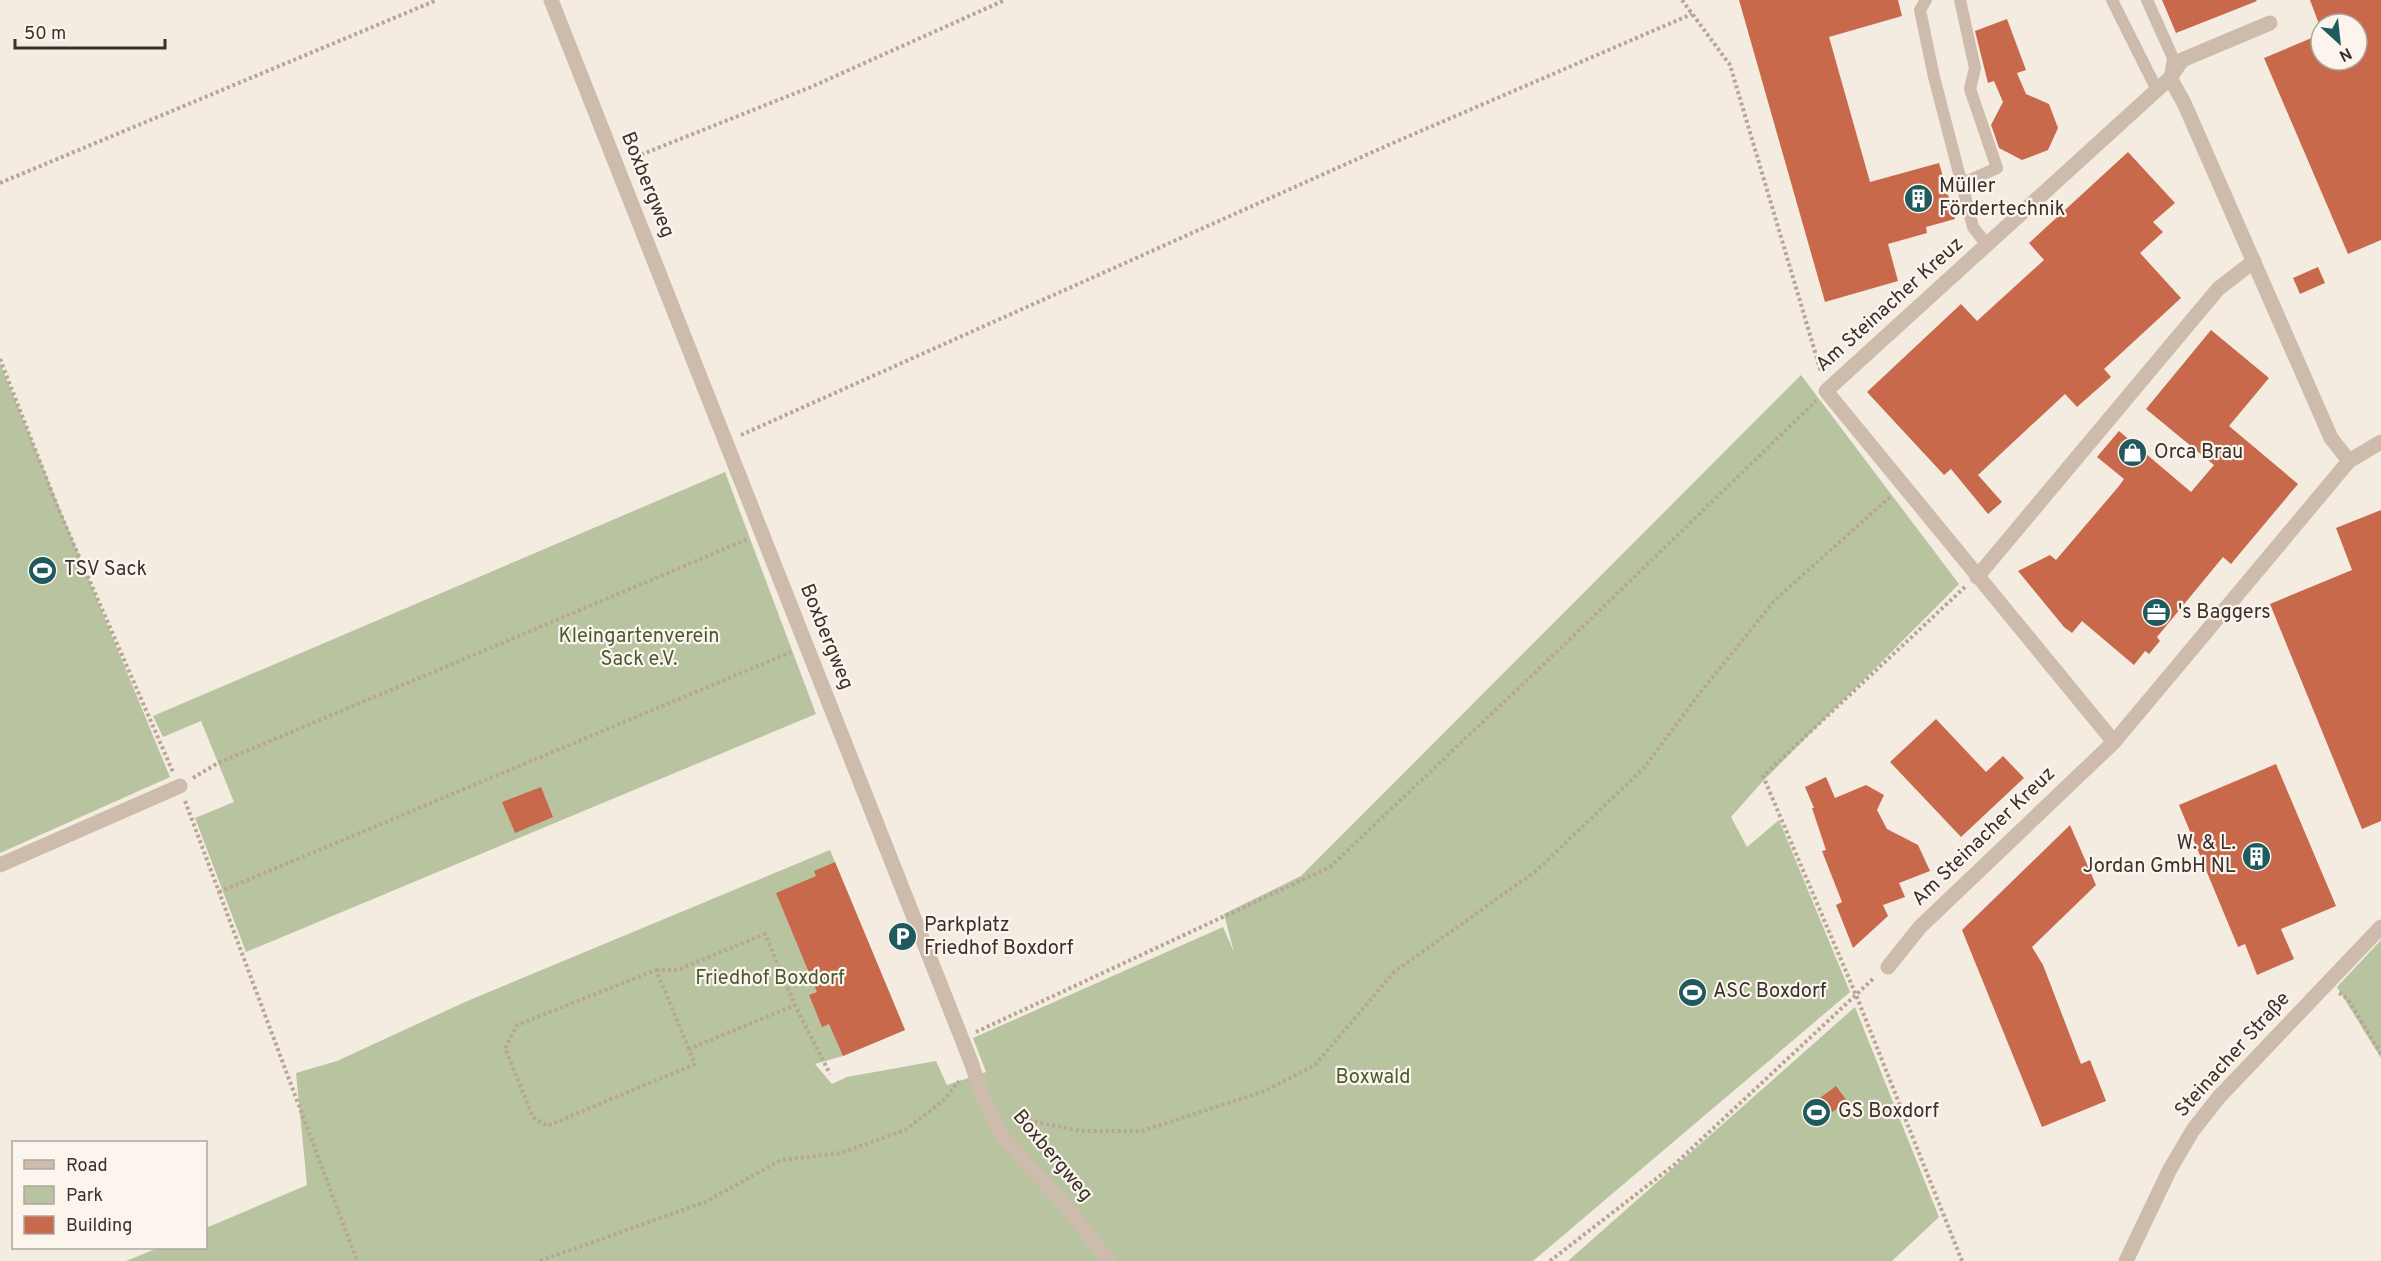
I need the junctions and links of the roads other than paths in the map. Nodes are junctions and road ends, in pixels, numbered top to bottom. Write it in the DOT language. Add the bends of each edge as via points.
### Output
graph roads {
  1 [pos="551,0"];
  2 [pos="1926,0"];
  3 [pos="1960,0"];
  4 [pos="2112,0"];
  5 [pos="2147,0"];
  6 [pos="2270,23"];
  7 [pos="2170,78"];
  8 [pos="2157,90"];
  9 [pos="1961,184"];
  10 [pos="1987,246"];
  11 [pos="2254,261"];
  12 [pos="2381,442"];
  13 [pos="2349,461"];
  14 [pos="1977,577"];
  15 [pos="2114,742"];
  16 [pos="180,786"];
  17 [pos="0,865"];
  18 [pos="2381,927"];
  19 [pos="1888,967"];
  20 [pos="1109,1261"];
  21 [pos="2126,1261"];
  1 -- 20 [label="street, Boxbergweg" via="983,1098 1002,1136 1066,1206"];
  2 -- 9 [label="lane" via="1920,10"];
  3 -- 9 [label="lane" via="1975,68 1970,88 1997,168"];
  4 -- 8 [label="lane"];
  5 -- 7 [label="lane" via="2173,58"];
  6 -- 7 [label="street, Am Steinacher Kreuz" via="2182,60"];
  7 -- 8 [label="street, Am Steinacher Kreuz"];
  7 -- 11 [label="street"];
  8 -- 10 [label="street, Am Steinacher Kreuz"];
  9 -- 10 [label="lane" via="1973,228"];
  10 -- 14 [label="street, Am Steinacher Kreuz" via="1826,391"];
  11 -- 13 [label="street" via="2331,438"];
  11 -- 14 [label="street" via="2218,289"];
  12 -- 13 [label="street, Am Steinacher Kreuz"];
  13 -- 15 [label="street, Am Steinacher Kreuz"];
  14 -- 15 [label="street, Am Steinacher Kreuz"];
  15 -- 19 [label="street, Am Steinacher Kreuz" via="1920,927"];
  16 -- 17 [label="street"];
  18 -- 21 [label="street, Steinacher Straße" via="2219,1097 2193,1130"];
}
